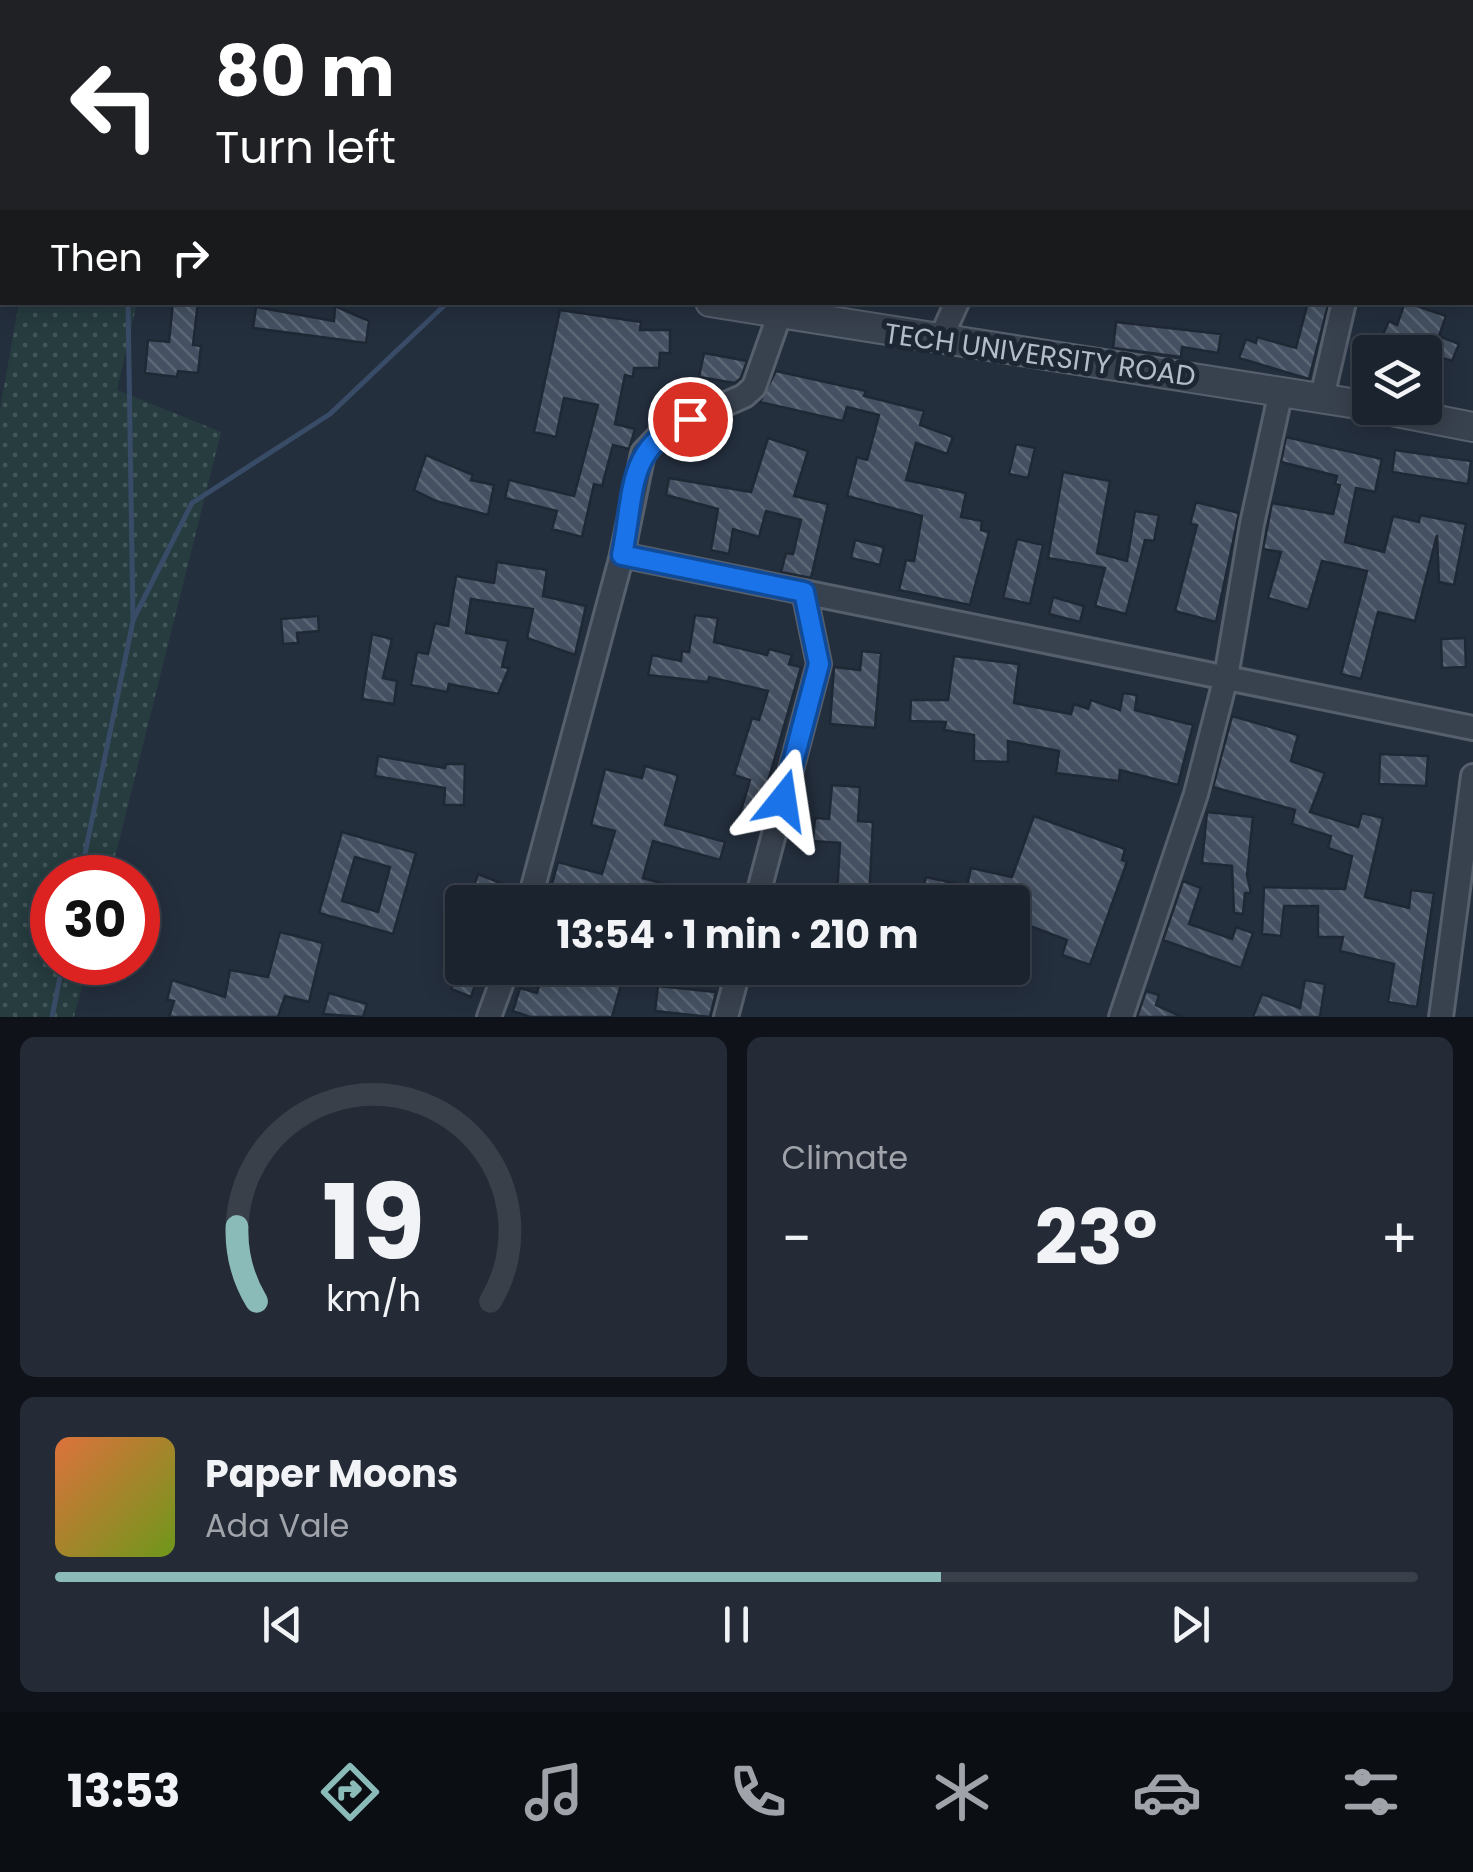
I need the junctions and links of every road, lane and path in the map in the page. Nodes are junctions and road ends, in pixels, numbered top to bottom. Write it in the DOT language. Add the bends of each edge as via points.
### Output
graph roads {
  1 [pos="733,305"];
  2 [pos="956,305"];
  3 [pos="1343,305"];
  4 [pos="788,312"];
  5 [pos="940,340"];
  6 [pos="1281,391"];
  7 [pos="1322,397"];
  8 [pos="1352,403"];
  9 [pos="1442,421"];
  10 [pos="1473,427"];
  11 [pos="622,555"];
  12 [pos="804,592"];
  13 [pos="1226,677"];
  14 [pos="1473,728"];
  15 [pos="1473,776"];
  16 [pos="534,885"];
  17 [pos="760,885"];
  18 [pos="501,985"];
  19 [pos="734,985"];
  20 [pos="489,1017"];
  21 [pos="726,1017"];
  22 [pos="1121,1017"];
  23 [pos="1441,1017"];
  1 -- 4 [label="street, TECH UNIVERSITY ROAD"];
  2 -- 5 [label="street"];
  3 -- 7 [label="street"];
  4 -- 5 [label="street, TECH UNIVERSITY ROAD"];
  4 -- 11 [label="street" via="754,387 664,430 642,452"];
  5 -- 6 [label="street, TECH UNIVERSITY ROAD"];
  6 -- 7 [label="street, TECH UNIVERSITY ROAD"];
  6 -- 13 [label="street"];
  7 -- 8 [label="street, TECH UNIVERSITY ROAD"];
  9 -- 10 [label="street, TECH UNIVERSITY ROAD"];
  11 -- 12 [label="street"];
  11 -- 16 [label="street"];
  12 -- 13 [label="street"];
  12 -- 17 [label="street" via="819,664"];
  13 -- 14 [label="street"];
  13 -- 22 [label="street" via="1196,794"];
  15 -- 23 [label="street"];
  18 -- 20 [label="street"];
  19 -- 21 [label="street"];
}
